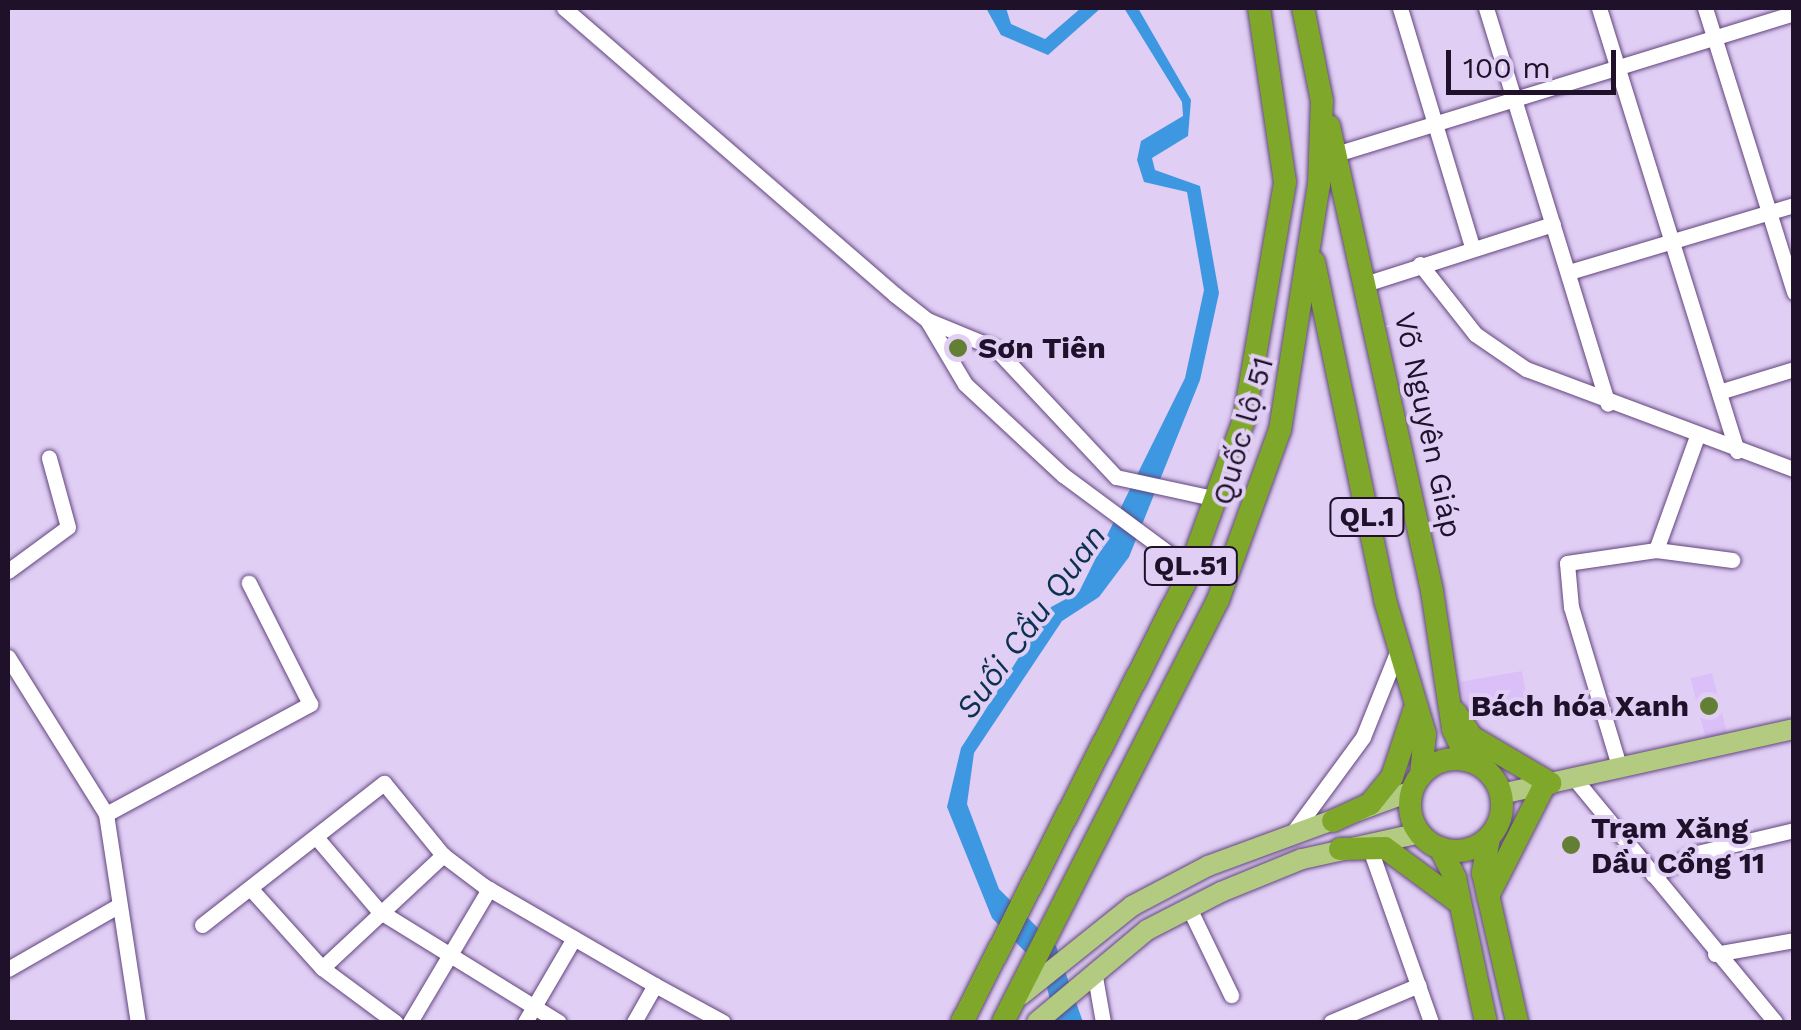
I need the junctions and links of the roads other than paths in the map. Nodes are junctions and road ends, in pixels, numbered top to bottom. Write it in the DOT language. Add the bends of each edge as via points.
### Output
graph roads {
  1 [pos="564,8"];
  2 [pos="1250,8"];
  3 [pos="1259,8"];
  4 [pos="1303,8"];
  5 [pos="1312,8"];
  6 [pos="1401,8"];
  7 [pos="1486,8"];
  8 [pos="1599,8"];
  9 [pos="1705,8"];
  10 [pos="1794,13"];
  11 [pos="1714,39"];
  12 [pos="1616,68"];
  13 [pos="1514,98"];
  14 [pos="1322,101"];
  15 [pos="1274,123"];
  16 [pos="1434,124"];
  17 [pos="1285,144"];
  18 [pos="1336,154"];
  19 [pos="1346,191"];
  20 [pos="1299,200"];
  21 [pos="1794,205"];
  22 [pos="1768,212"];
  23 [pos="1553,224"];
  24 [pos="1670,242"];
  25 [pos="1310,247"];
  26 [pos="1472,247"];
  27 [pos="1420,264"];
  28 [pos="1569,272"];
  29 [pos="1368,283"];
  30 [pos="1794,292"];
  31 [pos="927,320"];
  32 [pos="1794,368"];
  33 [pos="1718,392"];
  34 [pos="1608,404"];
  35 [pos="1697,436"];
  36 [pos="1736,451"];
  37 [pos="48,458"];
  38 [pos="1794,469"];
  39 [pos="1217,499"];
  40 [pos="1656,550"];
  41 [pos="1732,560"];
  42 [pos="1190,569"];
  43 [pos="8,572"];
  44 [pos="249,583"];
  45 [pos="1399,647"];
  46 [pos="8,656"];
  47 [pos="1411,688"];
  48 [pos="1450,702"];
  49 [pos="1794,729"];
  50 [pos="1468,760"];
  51 [pos="1620,769"];
  52 [pos="1574,778"];
  53 [pos="1417,783"];
  54 [pos="1548,784"];
  55 [pos="1501,794"];
  56 [pos="106,814"];
  57 [pos="1333,820"];
  58 [pos="1794,830"];
  59 [pos="1294,831"];
  60 [pos="1420,834"];
  61 [pos="316,837"];
  62 [pos="1489,838"];
  63 [pos="1369,846"];
  64 [pos="1440,848"];
  65 [pos="1340,849"];
  66 [pos="443,854"];
  67 [pos="1653,875"];
  68 [pos="250,888"];
  69 [pos="489,888"];
  70 [pos="1488,899"];
  71 [pos="116,907"];
  72 [pos="1189,908"];
  73 [pos="1461,908"];
  74 [pos="378,911"];
  75 [pos="202,925"];
  76 [pos="574,938"];
  77 [pos="1794,940"];
  78 [pos="1714,954"];
  79 [pos="445,957"];
  80 [pos="322,968"];
  81 [pos="8,969"];
  82 [pos="1090,974"];
  83 [pos="1027,983"];
  84 [pos="655,985"];
  85 [pos="1419,985"];
  86 [pos="1231,995"];
  87 [pos="534,1008"];
  88 [pos="1003,1018"];
  89 [pos="138,1022"];
  90 [pos="395,1022"];
  91 [pos="410,1022"];
  92 [pos="525,1022"];
  93 [pos="559,1022"];
  94 [pos="634,1022"];
  95 [pos="724,1022"];
  96 [pos="962,1022"];
  97 [pos="1037,1022"];
  98 [pos="1104,1022"];
  99 [pos="1330,1022"];
  100 [pos="1431,1022"];
  101 [pos="1486,1022"];
  102 [pos="1516,1022"];
  103 [pos="1776,1022"];
  1 -- 31 [label="street"];
  2 -- 15 [label="main road, Quốc lộ 51 / QL.1"];
  3 -- 17 [label="highway, QL.1"];
  4 -- 14 [label="highway, Quốc lộ 51 / QL.1"];
  5 -- 14 [label="main road, Quốc lộ 51 / QL.1"];
  6 -- 16 [label="street"];
  7 -- 13 [label="street"];
  8 -- 12 [label="street"];
  9 -- 11 [label="street"];
  10 -- 11 [label="street"];
  11 -- 12 [label="street"];
  11 -- 22 [label="street"];
  12 -- 13 [label="street"];
  12 -- 24 [label="street"];
  13 -- 16 [label="street"];
  13 -- 23 [label="street"];
  14 -- 18 [label="highway, Võ Nguyên Giáp / QL.1"];
  14 -- 20 [label="highway, Quốc lộ 51 / QL.51"];
  15 -- 17 [label="highway, QL.1"];
  15 -- 20 [label="main road, Quốc lộ 51 / QL.51"];
  16 -- 18 [label="street"];
  16 -- 26 [label="street"];
  17 -- 20 [label="highway, QL.1"];
  18 -- 19 [label="highway, Võ Nguyên Giáp / QL.1"];
  19 -- 20 [label="highway"];
  19 -- 29 [label="highway, Võ Nguyên Giáp / QL.1"];
  20 -- 25 [label="highway, QL.1"];
  20 -- 39 [label="highway, Quốc lộ 51 / QL.51"];
  21 -- 22 [label="street"];
  22 -- 24 [label="street"];
  22 -- 30 [label="street"];
  23 -- 26 [label="street"];
  23 -- 28 [label="street"];
  24 -- 28 [label="street"];
  24 -- 33 [label="street"];
  25 -- 45 [label="highway, QL.1"];
  25 -- 83 [label="highway, Quốc lộ 51 / QL.51" via="1280,430 1253,512 1218,600"];
  26 -- 27 [label="street"];
  27 -- 29 [label="street"];
  27 -- 34 [label="street" via="1475,334 1526,369"];
  28 -- 34 [label="street"];
  29 -- 48 [label="highway, Võ Nguyên Giáp / QL.1"];
  31 -- 39 [label="street" via="995,348 1116,477"];
  31 -- 42 [label="street" via="965,384 1096,499"];
  32 -- 33 [label="street"];
  33 -- 36 [label="street"];
  34 -- 35 [label="street"];
  35 -- 36 [label="street"];
  35 -- 40 [label="street"];
  36 -- 38 [label="street"];
  37 -- 43 [label="street" via="68,527"];
  39 -- 42 [label="highway, Quốc lộ 51 / QL.51"];
  40 -- 41 [label="street"];
  40 -- 51 [label="street" via="1566,569"];
  42 -- 96 [label="highway, Quốc lộ 51 / QL.51"];
  44 -- 56 [label="street" via="310,704"];
  45 -- 47 [label="highway, QL.1"];
  45 -- 59 [label="street" via="1381,706"];
  46 -- 56 [label="street"];
  47 -- 53 [label="highway, QL.1" via="1427,752"];
  47 -- 57 [label="highway" via="1414,724 1402,762 1370,804"];
  48 -- 50 [label="highway, Võ Nguyên Giáp / QL.1"];
  48 -- 54 [label="highway" via="1472,737"];
  49 -- 51 [label="main road"];
  50 -- 53 [label="highway" via="1443,760"];
  50 -- 55 [label="highway, QL.1"];
  51 -- 52 [label="main road"];
  52 -- 54 [label="main road"];
  52 -- 67 [label="street"];
  53 -- 57 [label="main road"];
  53 -- 60 [label="highway, QL.1"];
  54 -- 55 [label="main road"];
  54 -- 70 [label="highway"];
  55 -- 62 [label="highway"];
  56 -- 71 [label="street"];
  57 -- 59 [label="main road"];
  58 -- 67 [label="street" via="1697,854"];
  59 -- 83 [label="main road" via="1132,906"];
  60 -- 64 [label="highway"];
  60 -- 65 [label="main road"];
  61 -- 66 [label="street" via="384,783"];
  61 -- 68 [label="street"];
  61 -- 74 [label="street"];
  62 -- 64 [label="highway" via="1461,851"];
  62 -- 70 [label="highway"];
  63 -- 65 [label="highway"];
  63 -- 73 [label="highway" via="1438,879"];
  63 -- 85 [label="street"];
  64 -- 73 [label="highway"];
  65 -- 72 [label="main road"];
  66 -- 69 [label="street"];
  66 -- 74 [label="street"];
  67 -- 78 [label="street"];
  68 -- 75 [label="street"];
  68 -- 80 [label="street"];
  69 -- 76 [label="street"];
  69 -- 79 [label="street"];
  70 -- 102 [label="highway"];
  71 -- 81 [label="street"];
  71 -- 89 [label="street"];
  72 -- 82 [label="main road"];
  72 -- 86 [label="street"];
  73 -- 101 [label="highway"];
  74 -- 79 [label="street"];
  74 -- 80 [label="street"];
  76 -- 84 [label="street"];
  76 -- 87 [label="street"];
  77 -- 78 [label="street"];
  78 -- 103 [label="street"];
  79 -- 87 [label="street"];
  79 -- 91 [label="street"];
  80 -- 90 [label="street"];
  82 -- 97 [label="main road"];
  82 -- 98 [label="street"];
  83 -- 88 [label="highway, Quốc lộ 51 / QL.51"];
  84 -- 94 [label="street"];
  84 -- 95 [label="street"];
  85 -- 99 [label="street"];
  85 -- 100 [label="street"];
  87 -- 92 [label="street"];
  87 -- 93 [label="street"];
}
